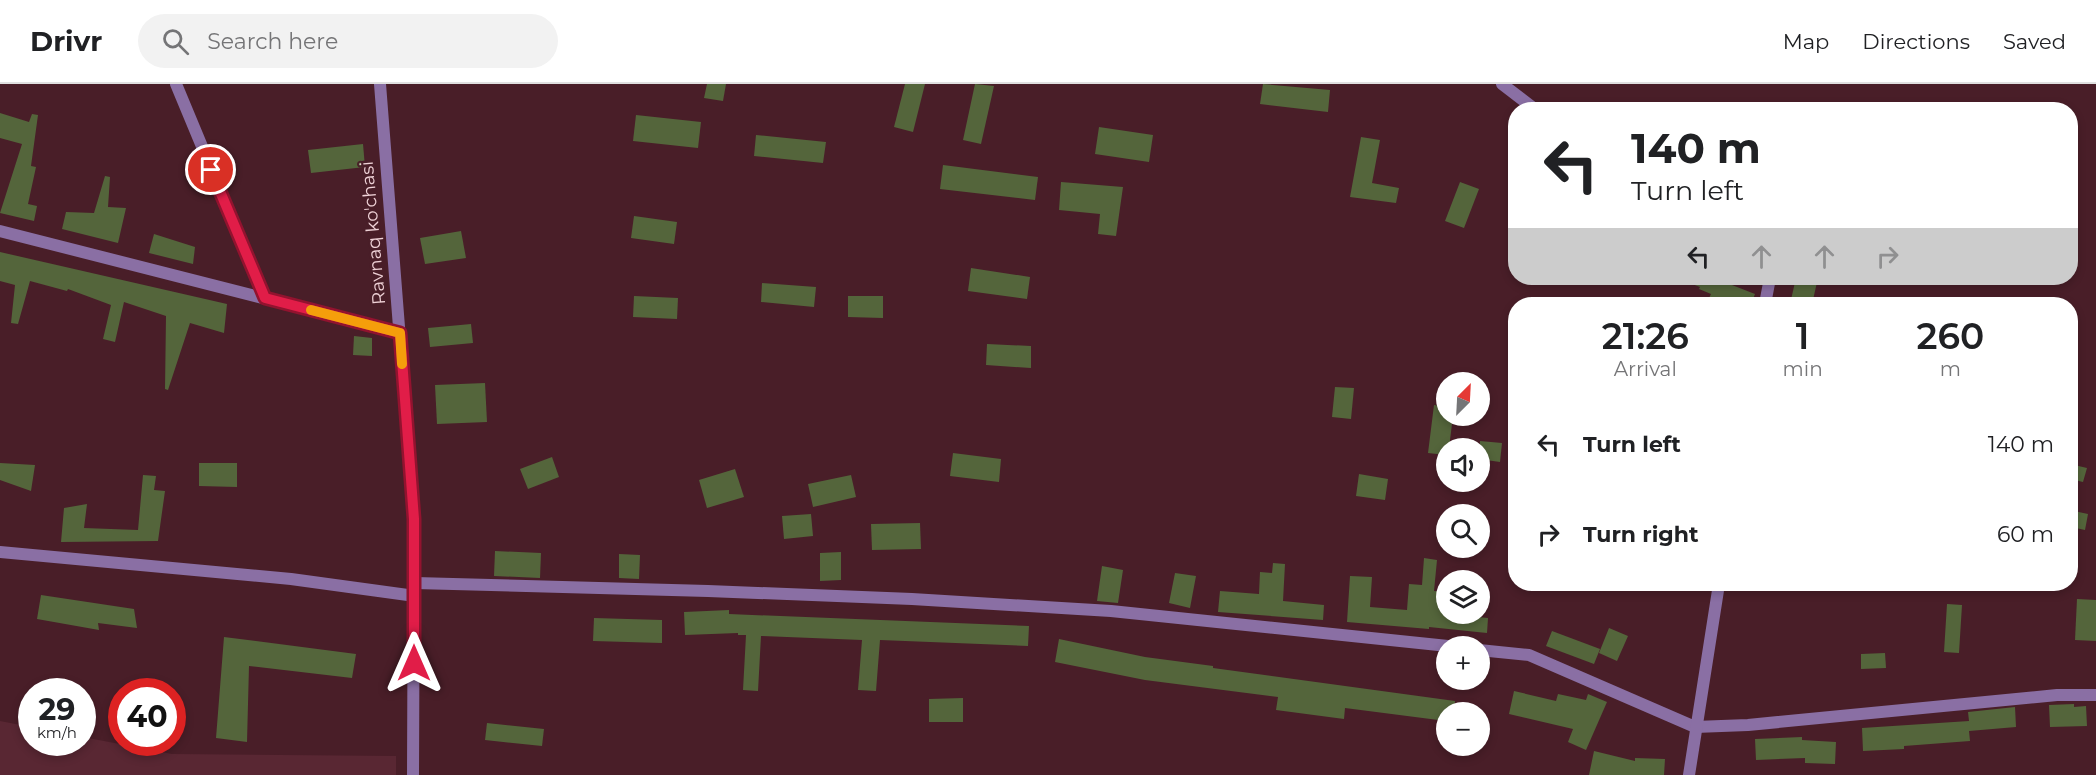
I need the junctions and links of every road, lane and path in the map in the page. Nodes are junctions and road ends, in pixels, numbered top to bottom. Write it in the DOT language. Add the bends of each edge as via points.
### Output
graph roads {
  1 [pos="176,84"];
  2 [pos="380,84"];
  3 [pos="1502,84"];
  4 [pos="1526,102"];
  5 [pos="0,231"];
  6 [pos="265,298"];
  7 [pos="400,333"];
  8 [pos="0,552"];
  9 [pos="415,589"];
  10 [pos="1718,591"];
  11 [pos="1436,645"];
  12 [pos="1490,651"];
  13 [pos="2096,695"];
  14 [pos="1695,727"];
  15 [pos="413,775"];
  16 [pos="1689,775"];
  1 -- 6 [label="street"];
  2 -- 7 [label="street, Ravnaq ko'chasi"];
  3 -- 4 [label="street"];
  5 -- 6 [label="street"];
  6 -- 7 [label="street"];
  7 -- 9 [label="street, Ravnaq ko'chasi" via="414,519"];
  8 -- 9 [label="street"];
  9 -- 11 [label="street" via="912,599 1111,611"];
  9 -- 15 [label="street, Ravnaq ko'chasi"];
  10 -- 14 [label="street"];
  12 -- 14 [label="street" via="1529,655"];
  13 -- 14 [label="street" via="2057,695"];
  14 -- 16 [label="street"];
}
